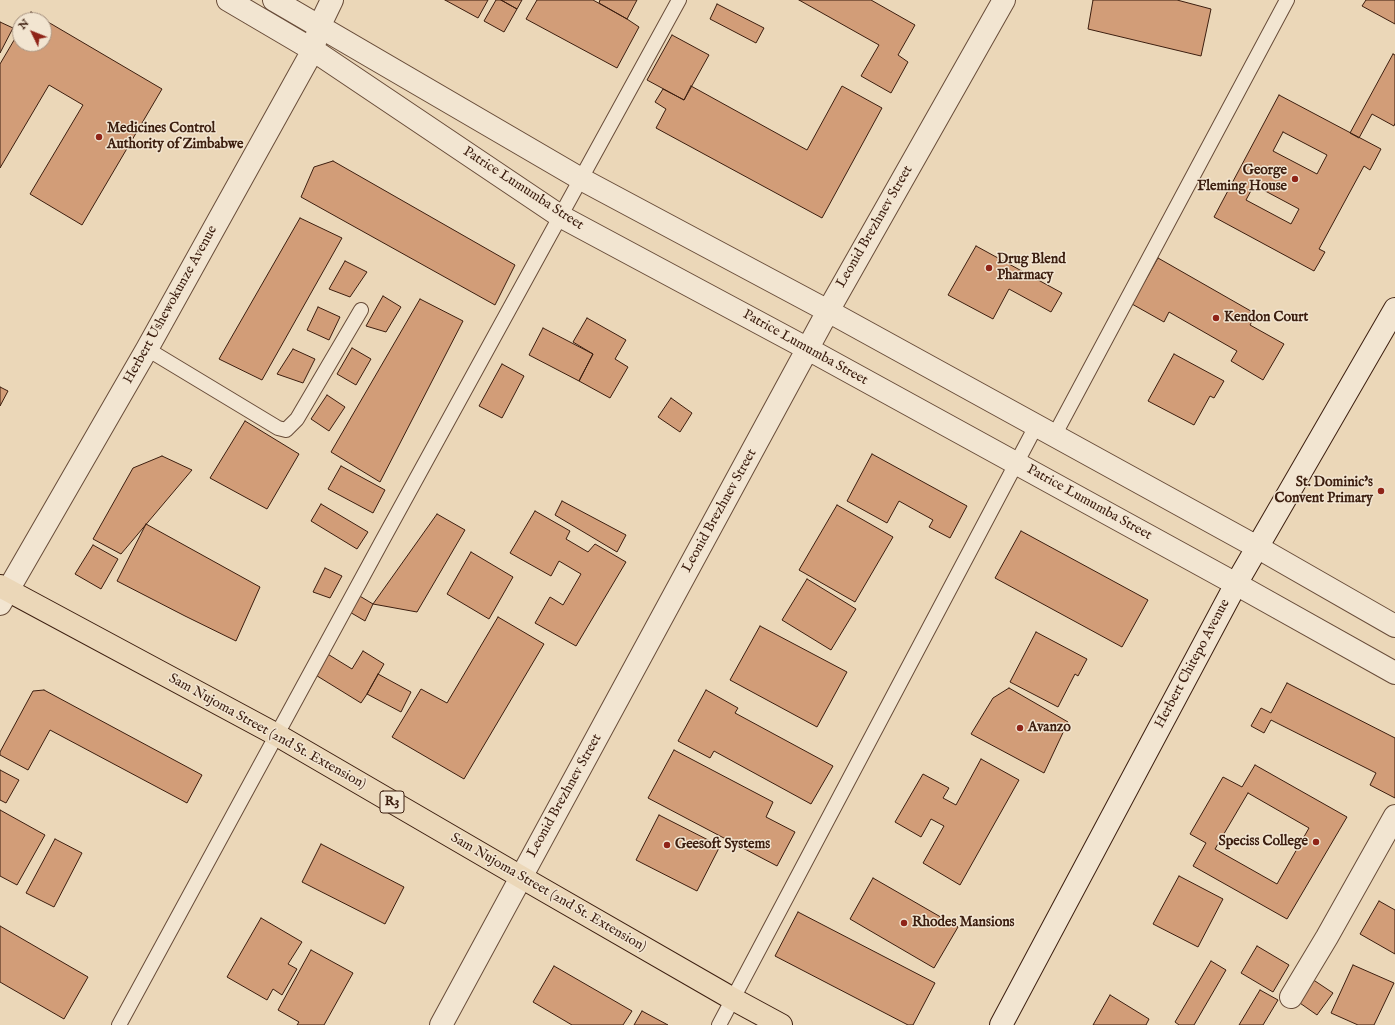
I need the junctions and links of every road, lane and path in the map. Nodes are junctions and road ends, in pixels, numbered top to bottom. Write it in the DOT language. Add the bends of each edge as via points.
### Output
graph roads {
  1 [pos="228,0"];
  2 [pos="274,0"];
  3 [pos="332,0"];
  4 [pos="679,0"];
  5 [pos="1004,0"];
  6 [pos="1287,0"];
  7 [pos="318,27"];
  8 [pos="313,50"];
  9 [pos="581,179"];
  10 [pos="560,216"];
  11 [pos="361,310"];
  12 [pos="1395,310"];
  13 [pos="828,311"];
  14 [pos="147,349"];
  15 [pos="808,349"];
  16 [pos="1045,431"];
  17 [pos="1016,463"];
  18 [pos="1257,547"];
  19 [pos="1236,584"];
  20 [pos="3,594"];
  21 [pos="1395,626"];
  22 [pos="1395,673"];
  23 [pos="277,735"];
  24 [pos="1395,816"];
  25 [pos="520,877"];
  26 [pos="1291,997"];
  27 [pos="733,999"];
  28 [pos="119,1025"];
  29 [pos="441,1025"];
  30 [pos="719,1025"];
  31 [pos="781,1025"];
  32 [pos="1001,1025"];
  1 -- 8 [label="street, Patrice Lumumba Street"];
  2 -- 7 [label="street"];
  3 -- 7 [label="street, Herbert Ushewokunze Avenue"];
  4 -- 9 [label="lane"];
  5 -- 13 [label="street, Leonid Brezhnev Street"];
  6 -- 16 [label="lane"];
  7 -- 8 [label="street, Herbert Ushewokunze Avenue"];
  7 -- 9 [label="street"];
  8 -- 10 [label="street, Patrice Lumumba Street"];
  8 -- 14 [label="street, Herbert Ushewokunze Avenue"];
  9 -- 10 [label="lane"];
  9 -- 13 [label="street"];
  10 -- 15 [label="street, Patrice Lumumba Street"];
  10 -- 23 [label="lane"];
  11 -- 14 [label="lane" via="297,419 286,430 278,428"];
  12 -- 18 [label="street, Herbert Chitepo Avenue"];
  13 -- 15 [label="street, Leonid Brezhnev Street"];
  13 -- 16 [label="street"];
  14 -- 20 [label="street, Herbert Ushewokunze Avenue"];
  15 -- 17 [label="street, Patrice Lumumba Street"];
  15 -- 25 [label="street, Leonid Brezhnev Street"];
  16 -- 17 [label="lane"];
  16 -- 18 [label="street"];
  17 -- 19 [label="street, Patrice Lumumba Street"];
  17 -- 27 [label="lane"];
  18 -- 19 [label="street, Herbert Chitepo Avenue"];
  18 -- 21 [label="street"];
  19 -- 22 [label="street, Patrice Lumumba Street"];
  19 -- 32 [label="street, Herbert Chitepo Avenue"];
  20 -- 23 [label="highway, Sam Nujoma Street (2nd St. Extension) / R3"];
  23 -- 25 [label="highway, Sam Nujoma Street (2nd St. Extension) / R3"];
  23 -- 28 [label="lane"];
  24 -- 26 [label="street"];
  25 -- 27 [label="highway, Sam Nujoma Street (2nd St. Extension) / R3"];
  25 -- 29 [label="street, Leonid Brezhnev Street"];
  27 -- 30 [label="lane"];
  27 -- 31 [label="highway, Sam Nujoma Street (2nd St. Extension) / R3"];
}
